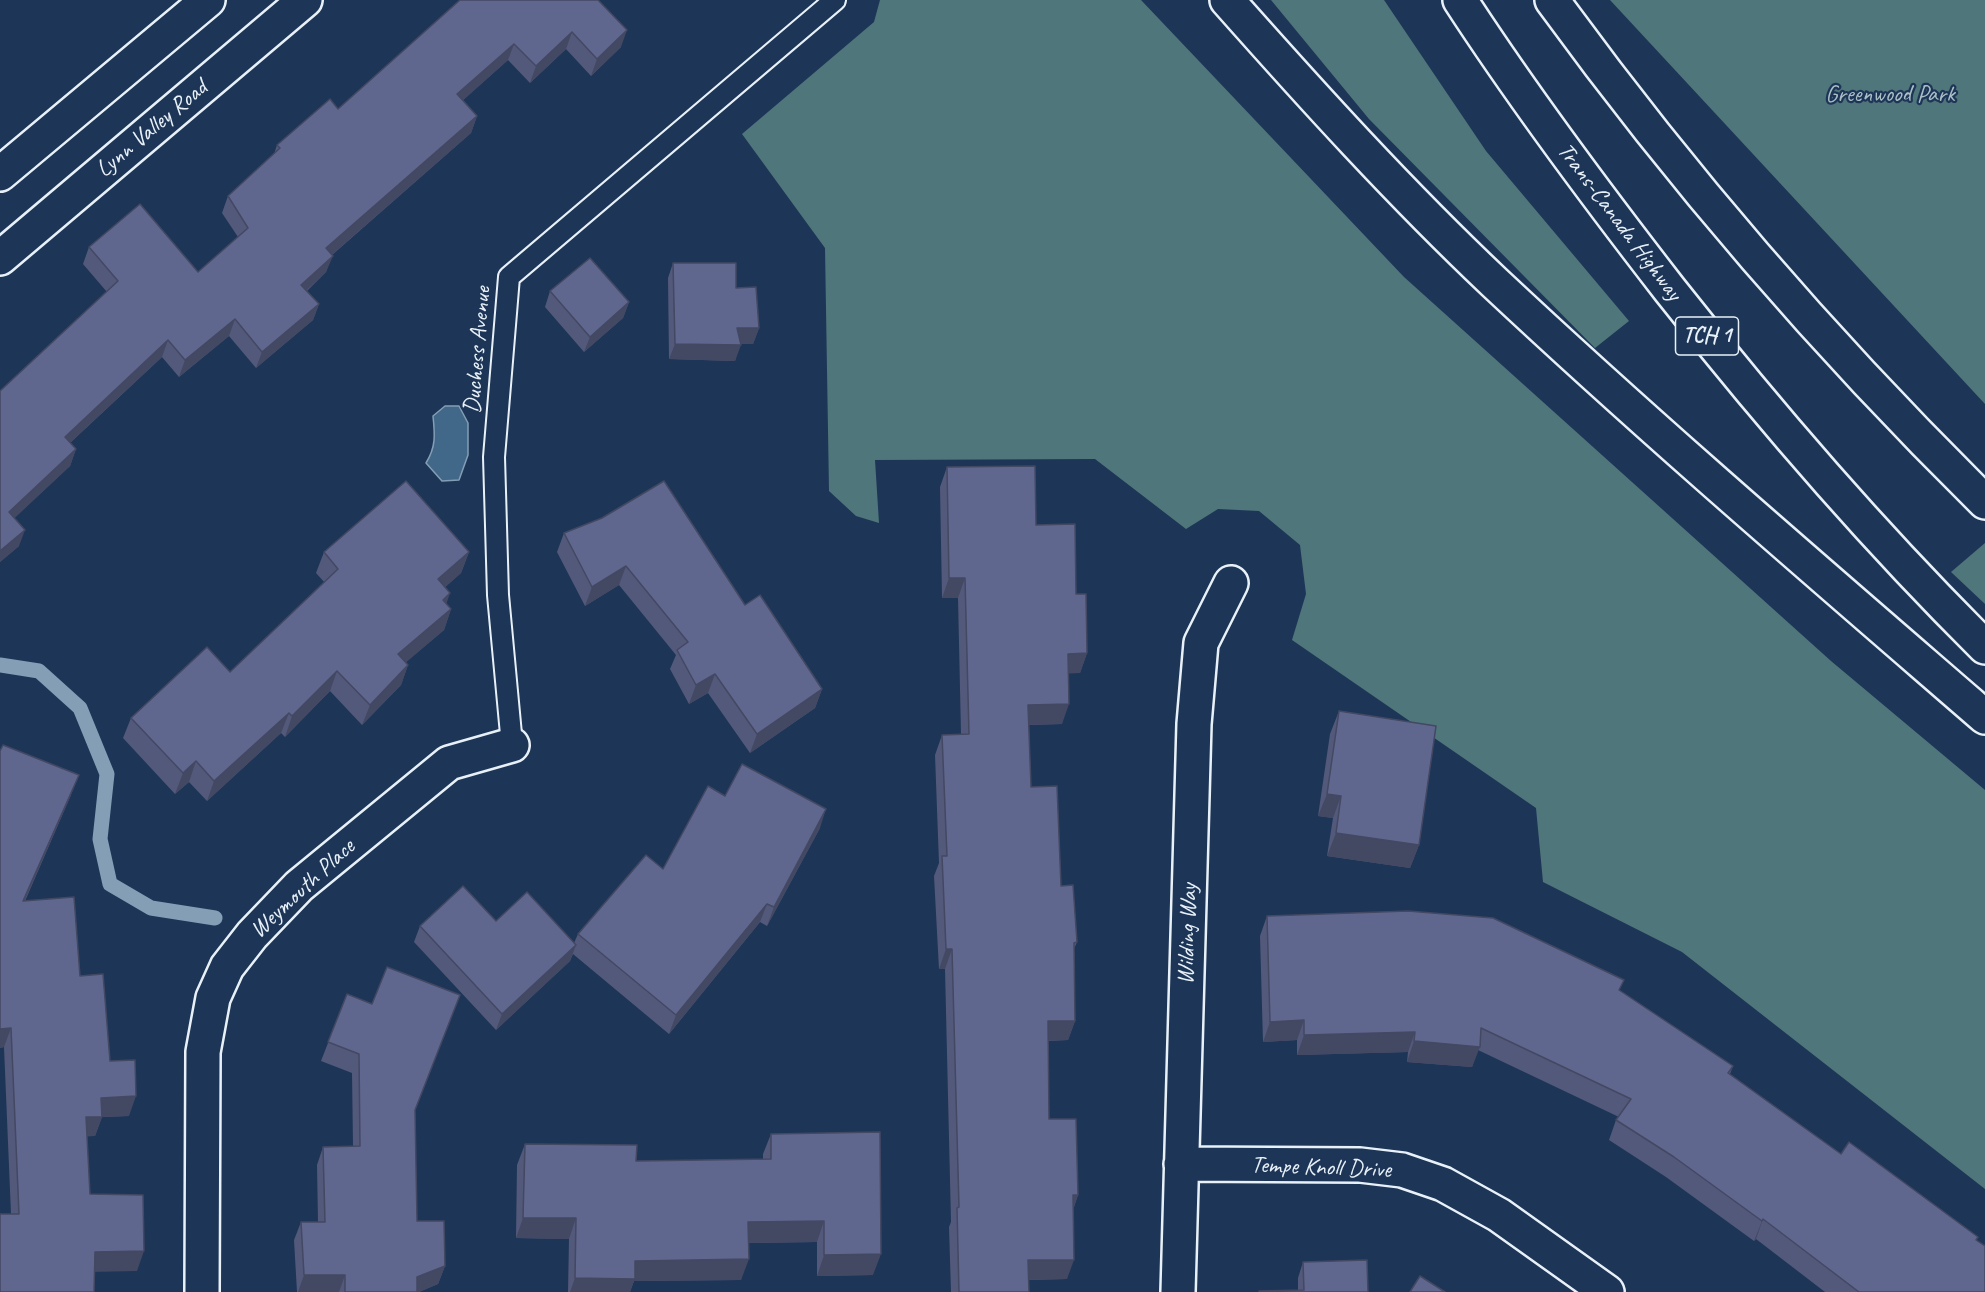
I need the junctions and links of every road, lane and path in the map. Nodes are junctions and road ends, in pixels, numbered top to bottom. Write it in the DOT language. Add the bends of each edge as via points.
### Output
graph roads {
  1 [pos="208,0"];
  2 [pos="305,0"];
  3 [pos="835,0"];
  4 [pos="1227,0"];
  5 [pos="1460,0"];
  6 [pos="1552,0"];
  7 [pos="0,174"];
  8 [pos="0,258"];
  9 [pos="1985,502"];
  10 [pos="1231,583"];
  11 [pos="1985,646"];
  12 [pos="1985,717"];
  13 [pos="512,745"];
  14 [pos="1181,1164"];
  15 [pos="202,1292"];
  16 [pos="1178,1292"];
  17 [pos="1607,1292"];
  1 -- 7 [label="main road"];
  2 -- 8 [label="main road, Lynn Valley Road"];
  3 -- 13 [label="lane, Duchess Avenue" via="509,277 494,457 498,595"];
  4 -- 12 [label="main road" via="1385,172 1493,280"];
  5 -- 11 [label="main road, Trans-Canada Highway / TCH 1" via="1607,209 1720,352 1845,500"];
  6 -- 9 [label="main road" via="1671,156 1784,289 1914,432"];
  10 -- 14 [label="main road, Wilding Way" via="1201,643 1200,654 1194,724"];
  13 -- 15 [label="main road, Weymouth Place" via="449,764 299,886 227,967 213,998 203,1052"];
  14 -- 16 [label="main road, Wilding Way"];
  14 -- 17 [label="main road, Tempe Knoll Drive" via="1360,1165 1402,1170 1443,1184 1499,1215"];
}
